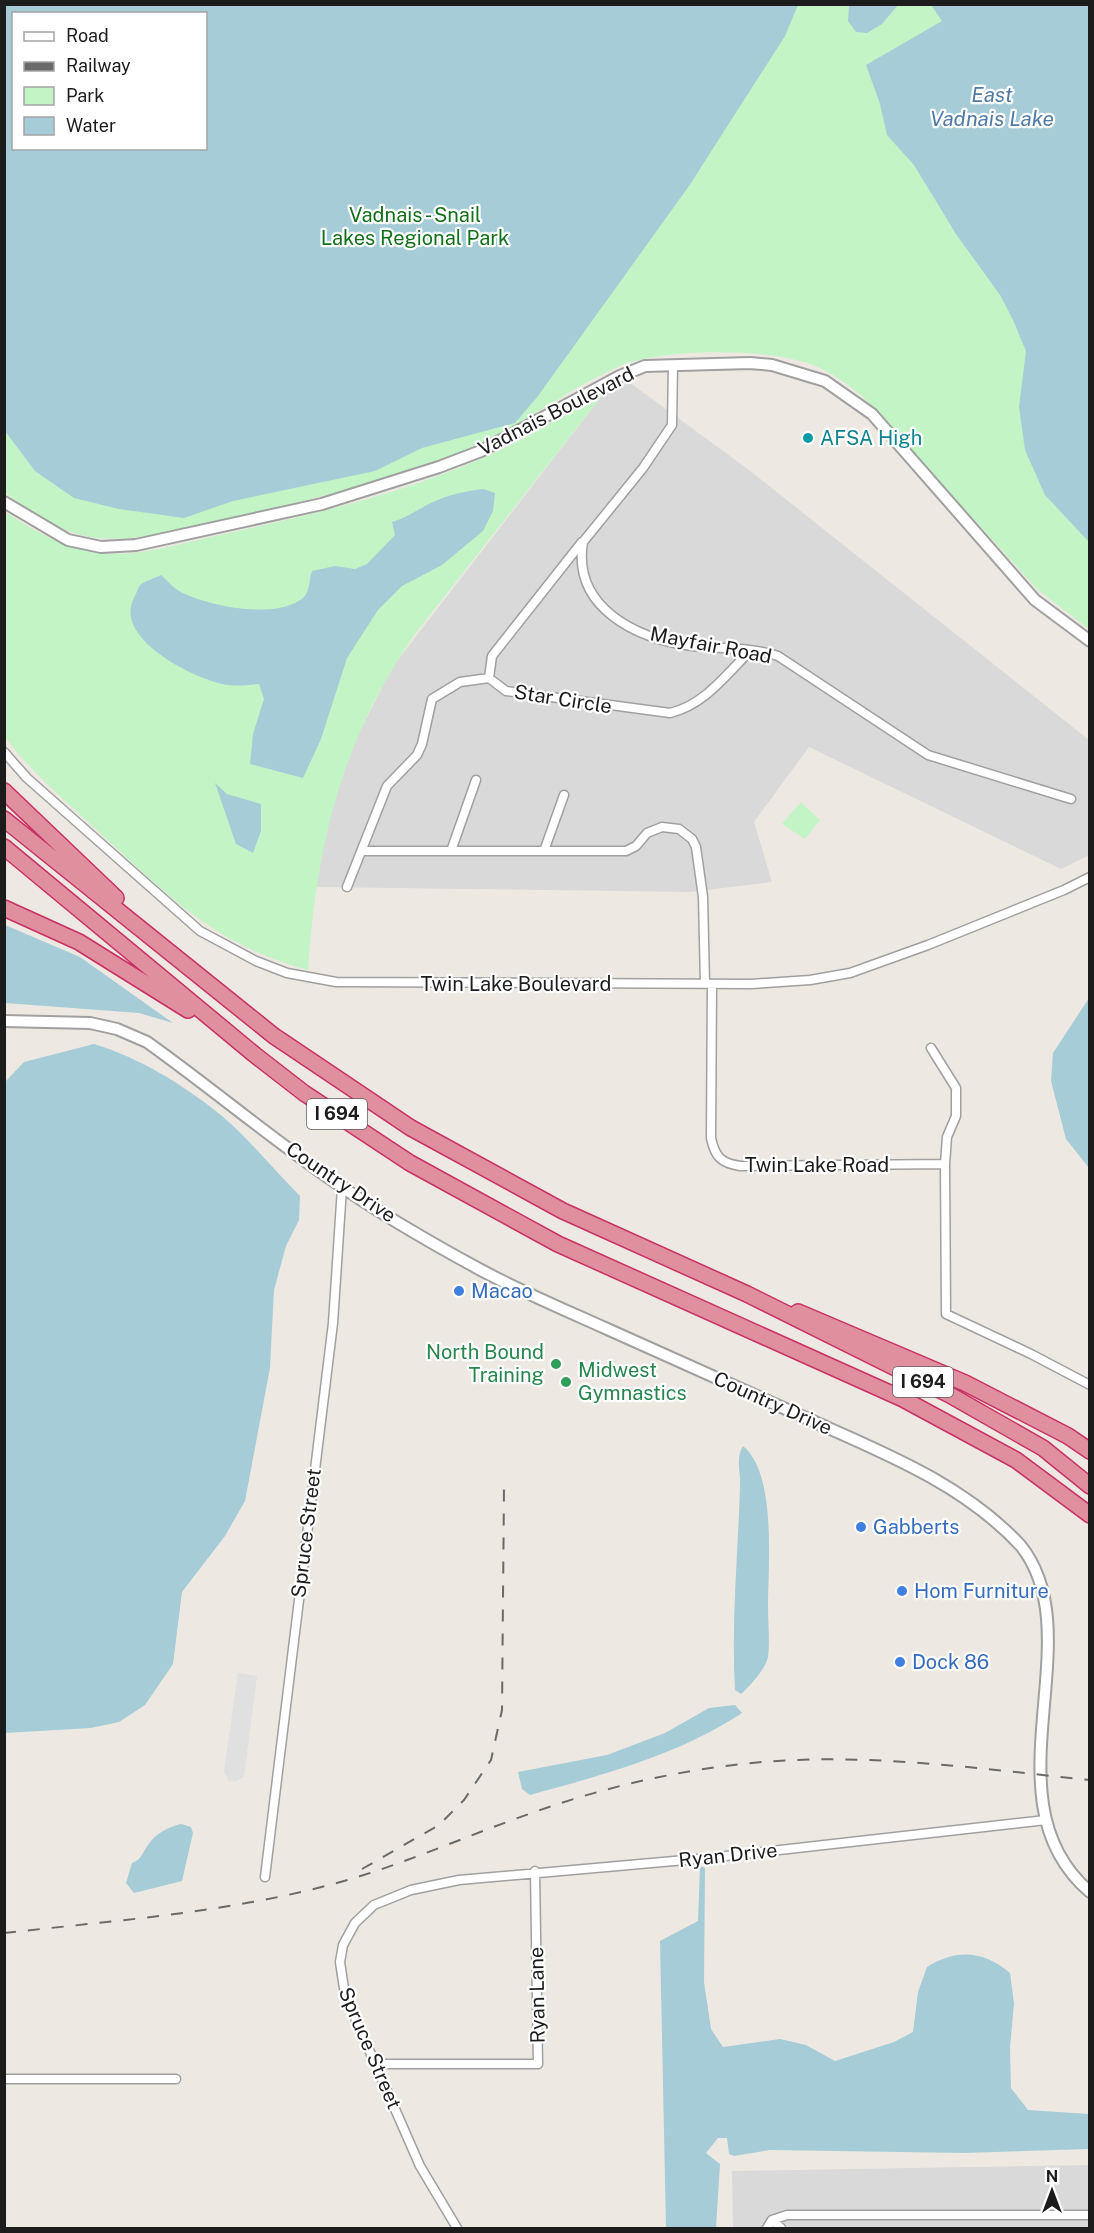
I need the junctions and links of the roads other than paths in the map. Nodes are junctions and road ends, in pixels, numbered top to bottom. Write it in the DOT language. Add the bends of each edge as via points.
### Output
graph roads {
  1 [pos="673,365"];
  2 [pos="4,502"];
  3 [pos="583,542"];
  4 [pos="1089,641"];
  5 [pos="749,652"];
  6 [pos="489,678"];
  7 [pos="4,752"];
  8 [pos="476,780"];
  9 [pos="4,791"];
  10 [pos="564,795"];
  11 [pos="1071,799"];
  12 [pos="4,819"];
  13 [pos="4,847"];
  14 [pos="363,851"];
  15 [pos="451,851"];
  16 [pos="544,851"];
  17 [pos="1089,877"];
  18 [pos="347,887"];
  19 [pos="4,908"];
  20 [pos="205,983"];
  21 [pos="709,984"];
  22 [pos="4,1021"];
  23 [pos="932,1048"];
  24 [pos="304,1092"];
  25 [pos="945,1164"];
  26 [pos="342,1188"];
  27 [pos="747,1294"];
  28 [pos="1089,1385"];
  29 [pos="1089,1451"];
  30 [pos="1089,1485"];
  31 [pos="1089,1515"];
  32 [pos="1046,1820"];
  33 [pos="535,1871"];
  34 [pos="265,1877"];
  35 [pos="411,1890"];
  36 [pos="1089,1892"];
  37 [pos="375,2064"];
  38 [pos="4,2079"];
  39 [pos="176,2079"];
  40 [pos="1089,2215"];
  41 [pos="772,2220"];
  42 [pos="457,2229"];
  43 [pos="767,2229"];
  44 [pos="781,2229"];
  1 -- 2 [label="street, Vadnais Boulevard" via="645,366 620,376 512,436 440,467 355,495 136,545 101,547 54,534"];
  1 -- 3 [label="street" via="672,425 644,468"];
  1 -- 4 [label="street, Vadnais Boulevard" via="772,365 807,374 839,389 872,414 1035,600"];
  3 -- 5 [label="street, Mayfair Road" via="582,560 588,586 611,617 669,641"];
  3 -- 6 [label="street, Star Circle" via="492,656"];
  5 -- 6 [label="street, Star Circle" via="703,699 669,713 506,691"];
  5 -- 11 [label="street, Mayfair Road" via="778,656 928,755"];
  6 -- 14 [label="street" via="460,682 432,699 422,744 417,755 387,786"];
  7 -- 21 [label="street, Twin Lake Boulevard" via="27,778 200,931 230,949 287,973 358,983"];
  8 -- 15 [label="street"];
  9 -- 20 [label="highway"];
  10 -- 16 [label="street"];
  12 -- 20 [label="highway, I 694"];
  13 -- 24 [label="highway, I 694"];
  14 -- 15 [label="street"];
  14 -- 18 [label="street"];
  15 -- 16 [label="street"];
  16 -- 21 [label="street" via="626,851 654,829 671,827 686,833 696,847"];
  17 -- 21 [label="street, Twin Lake Boulevard" via="928,945 850,973 782,983"];
  19 -- 24 [label="highway" via="103,955"];
  20 -- 27 [label="highway, I 694" via="282,1042 461,1157 563,1211"];
  21 -- 25 [label="street, Twin Lake Road" via="711,1138 718,1159 740,1166"];
  22 -- 26 [label="street, Country Drive" via="90,1023 147,1042"];
  23 -- 25 [label="street" via="956,1088 956,1116 947,1137"];
  24 -- 31 [label="highway, I 694" via="410,1163 508,1219 903,1400 1016,1460"];
  25 -- 28 [label="street" via="945,1314"];
  26 -- 32 [label="street, Country Drive" via="492,1276 914,1468 963,1497 996,1523 1023,1548 1037,1569 1052,1619 1044,1775"];
  26 -- 34 [label="street, Spruce Street" via="333,1323"];
  27 -- 29 [label="highway" via="828,1323 965,1383"];
  27 -- 30 [label="highway, I 694" via="950,1395 1043,1448"];
  32 -- 33 [label="street, Ryan Drive" via="708,1858"];
  32 -- 36 [label="street, Country Drive" via="1063,1861"];
  33 -- 35 [label="street, Ryan Drive"];
  33 -- 37 [label="street, Ryan Lane" via="538,2064"];
  35 -- 37 [label="street, Spruce Street" via="364,1913 343,1945 340,1962 345,1995"];
  37 -- 42 [label="street, Spruce Street" via="420,2166"];
  38 -- 39 [label="street"];
  40 -- 41 [label="street" via="787,2215"];
  41 -- 43 [label="street"];
  41 -- 44 [label="street"];
}
